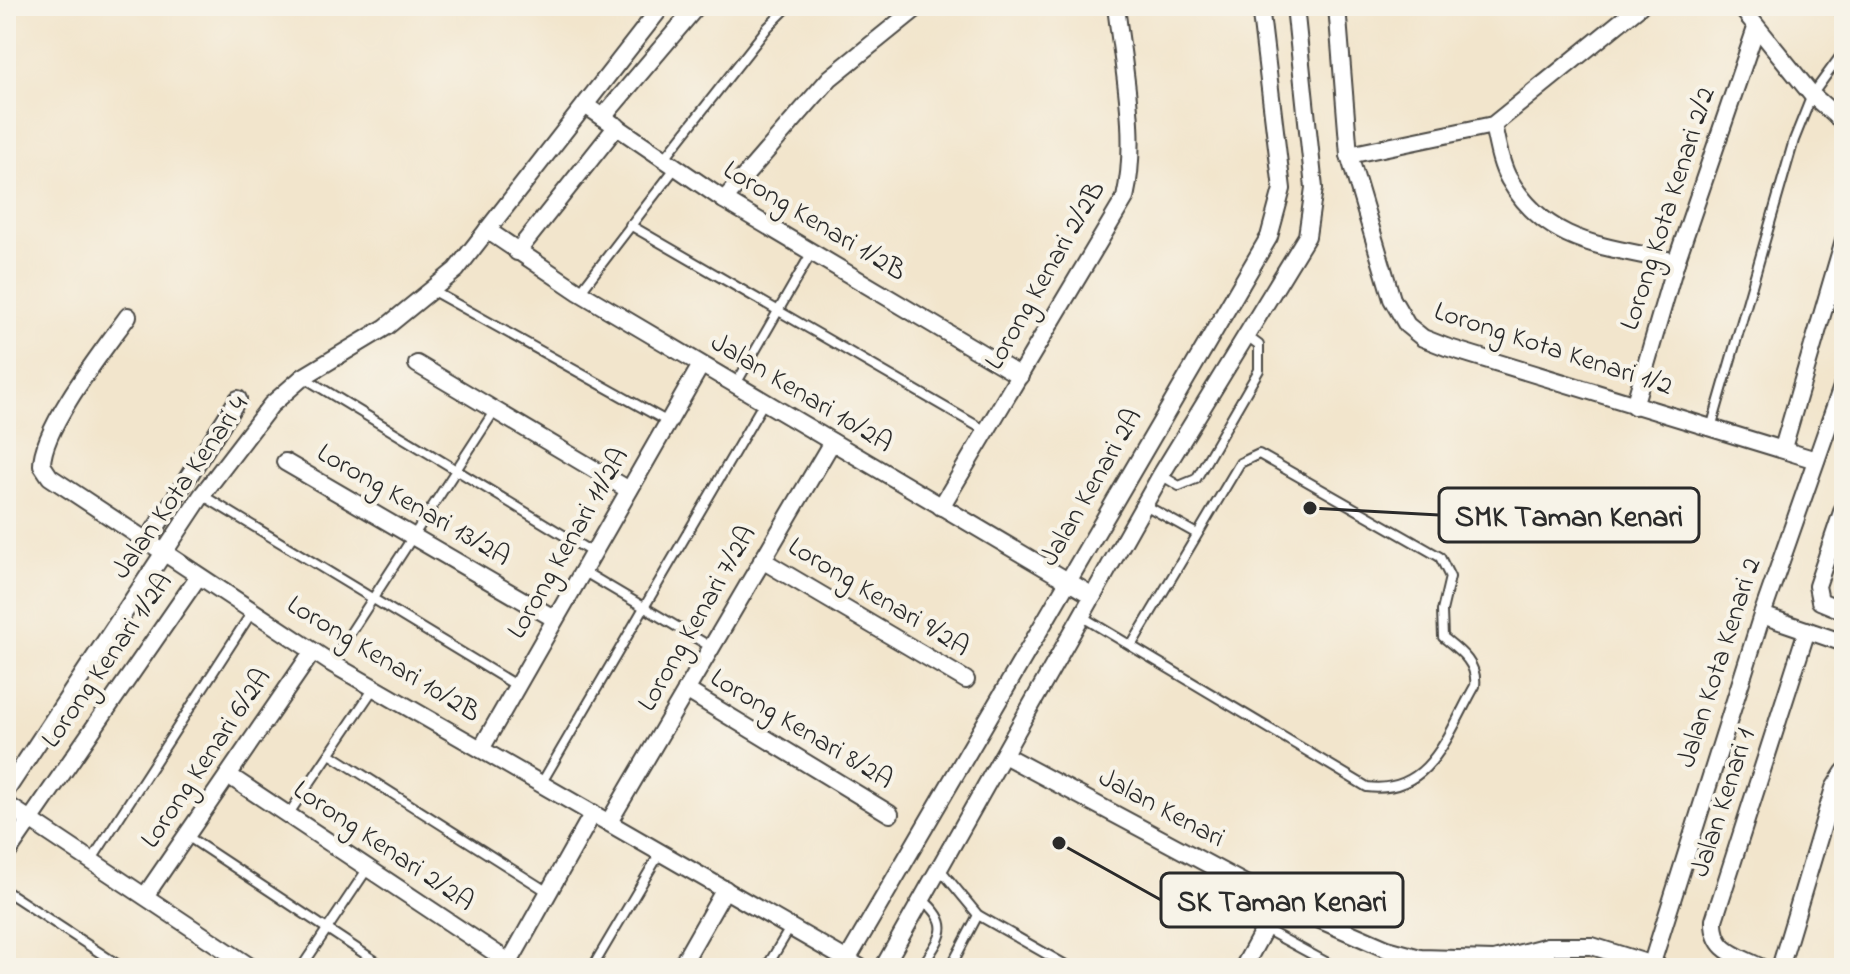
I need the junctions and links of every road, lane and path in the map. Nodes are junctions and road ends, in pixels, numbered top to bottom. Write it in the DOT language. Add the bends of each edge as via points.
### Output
graph roads {
  1 [pos="662,6"];
  2 [pos="697,6"];
  3 [pos="789,6"];
  4 [pos="919,6"];
  5 [pos="1116,6"];
  6 [pos="1260,6"];
  7 [pos="1295,6"];
  8 [pos="1337,6"];
  9 [pos="1640,6"];
  10 [pos="1740,6"];
  11 [pos="1835,6"];
  12 [pos="1844,18"];
  13 [pos="1756,28"];
  14 [pos="1844,51"];
  15 [pos="1812,95"];
  16 [pos="585,105"];
  17 [pos="610,122"];
  18 [pos="1844,123"];
  19 [pos="1493,125"];
  20 [pos="1349,155"];
  21 [pos="670,163"];
  22 [pos="724,200"];
  23 [pos="630,225"];
  24 [pos="487,230"];
  25 [pos="1844,240"];
  26 [pos="517,252"];
  27 [pos="812,252"];
  28 [pos="1676,262"];
  29 [pos="433,291"];
  30 [pos="579,292"];
  31 [pos="778,311"];
  32 [pos="128,316"];
  33 [pos="1247,336"];
  34 [pos="417,364"];
  35 [pos="701,365"];
  36 [pos="1020,376"];
  37 [pos="303,377"];
  38 [pos="1844,381"];
  39 [pos="736,385"];
  40 [pos="238,399"];
  41 [pos="764,402"];
  42 [pos="1634,406"];
  43 [pos="495,410"];
  44 [pos="668,422"];
  45 [pos="1711,429"];
  46 [pos="987,431"];
  47 [pos="832,442"];
  48 [pos="1783,448"];
  49 [pos="1816,460"];
  50 [pos="285,462"];
  51 [pos="456,470"];
  52 [pos="1161,475"];
  53 [pos="629,490"];
  54 [pos="202,495"];
  55 [pos="1145,505"];
  56 [pos="1844,506"];
  57 [pos="941,507"];
  58 [pos="1197,534"];
  59 [pos="414,535"];
  60 [pos="146,543"];
  61 [pos="593,553"];
  62 [pos="164,555"];
  63 [pos="762,560"];
  64 [pos="583,571"];
  65 [pos="198,577"];
  66 [pos="1068,581"];
  67 [pos="1093,596"];
  68 [pos="373,599"];
  69 [pos="643,607"];
  70 [pos="1844,611"];
  71 [pos="252,612"];
  72 [pos="1762,615"];
  73 [pos="1081,616"];
  74 [pos="555,619"];
  75 [pos="1807,630"];
  76 [pos="1844,643"];
  77 [pos="1131,646"];
  78 [pos="711,647"];
  79 [pos="313,651"];
  80 [pos="331,663"];
  81 [pos="966,680"];
  82 [pos="517,686"];
  83 [pos="375,687"];
  84 [pos="686,690"];
  85 [pos="481,749"];
  86 [pos="330,754"];
  87 [pos="1004,755"];
  88 [pos="1844,772"];
  89 [pos="228,775"];
  90 [pos="541,784"];
  91 [pos="6,791"];
  92 [pos="6,804"];
  93 [pos="593,813"];
  94 [pos="890,814"];
  95 [pos="288,815"];
  96 [pos="30,820"];
  97 [pos="609,822"];
  98 [pos="186,836"];
  99 [pos="660,852"];
  100 [pos="6,855"];
  101 [pos="91,861"];
  102 [pos="368,868"];
  103 [pos="939,868"];
  104 [pos="725,889"];
  105 [pos="6,891"];
  106 [pos="549,892"];
  107 [pos="145,896"];
  108 [pos="922,899"];
  109 [pos="1279,902"];
  110 [pos="978,915"];
  111 [pos="790,927"];
  112 [pos="327,929"];
  113 [pos="1265,929"];
  114 [pos="1548,946"];
  115 [pos="1417,963"];
  116 [pos="507,965"];
  117 [pos="850,965"];
  118 [pos="1657,966"];
  119 [pos="123,968"];
  120 [pos="250,968"];
  121 [pos="301,968"];
  122 [pos="386,968"];
  123 [pos="592,968"];
  124 [pos="680,968"];
  125 [pos="766,968"];
  126 [pos="883,968"];
  127 [pos="921,968"];
  128 [pos="950,968"];
  129 [pos="1071,968"];
  130 [pos="1243,968"];
  131 [pos="1337,968"];
  132 [pos="1544,968"];
  133 [pos="1762,968"];
  134 [pos="1780,968"];
  1 -- 16 [label="street, Jalan Kota Kenari 4"];
  2 -- 17 [label="street"];
  3 -- 21 [label="lane" via="768,27"];
  4 -- 22 [label="street" via="830,78"];
  5 -- 36 [label="street, Lorong Kenari 2/2B" via="1131,141 1125,198"];
  6 -- 66 [label="street, Jalan Kenari 2A" via="1282,189 1276,221"];
  7 -- 33 [label="street, Jalan Kenari 2A" via="1313,159 1313,213 1307,236"];
  8 -- 20 [label="street, Lorong Kota Kenari 1/2"];
  9 -- 19 [label="street"];
  10 -- 13 [label="street"];
  11 -- 12 [label="lane"];
  13 -- 15 [label="street"];
  13 -- 28 [label="street, Lorong Kota Kenari 2/2"];
  14 -- 15 [label="lane"];
  15 -- 18 [label="street"];
  15 -- 45 [label="lane" via="1794,140"];
  16 -- 17 [label="street, Lorong Kenari 1/2B"];
  16 -- 24 [label="street, Jalan Kota Kenari 4"];
  17 -- 21 [label="street, Lorong Kenari 1/2B"];
  17 -- 26 [label="street"];
  19 -- 20 [label="street"];
  19 -- 28 [label="street" via="1507,177 1544,224 1584,241"];
  20 -- 42 [label="street, Lorong Kota Kenari 1/2" via="1392,299 1407,325 1446,347"];
  21 -- 22 [label="street, Lorong Kenari 1/2B"];
  21 -- 23 [label="lane"];
  22 -- 27 [label="street, Lorong Kenari 1/2B"];
  23 -- 30 [label="lane"];
  23 -- 31 [label="lane"];
  24 -- 26 [label="street, Jalan Kenari 10/2A"];
  24 -- 29 [label="street, Jalan Kota Kenari 4"];
  25 -- 48 [label="street"];
  26 -- 30 [label="street, Jalan Kenari 10/2A"];
  27 -- 31 [label="lane"];
  27 -- 36 [label="street, Lorong Kenari 1/2B"];
  28 -- 42 [label="street, Lorong Kota Kenari 2/2"];
  29 -- 37 [label="street, Jalan Kota Kenari 4" via="386,327"];
  29 -- 44 [label="lane"];
  30 -- 35 [label="street, Jalan Kenari 10/2A"];
  31 -- 39 [label="lane"];
  31 -- 46 [label="lane"];
  32 -- 60 [label="street, Lorong Kenari 10/2B" via="46,442 42,465 68,492"];
  33 -- 52 [label="street, Jalan Kenari 2A"];
  33 -- 52 [label="lane" via="1259,345 1259,370 1196,479 1179,486"];
  34 -- 43 [label="street"];
  35 -- 39 [label="street, Jalan Kenari 10/2A"];
  35 -- 44 [label="street, Lorong Kenari 11/2A"];
  36 -- 46 [label="street, Lorong Kenari 2/2B"];
  37 -- 51 [label="lane"];
  37 -- 54 [label="street, Jalan Kota Kenari 4" via="271,405"];
  38 -- 49 [label="street, Jalan Kota Kenari 2"];
  39 -- 41 [label="street, Jalan Kenari 10/2A"];
  40 -- 60 [label="street"];
  41 -- 47 [label="street, Jalan Kenari 10/2A"];
  41 -- 69 [label="lane"];
  42 -- 45 [label="street, Lorong Kota Kenari 1/2"];
  43 -- 51 [label="lane"];
  43 -- 53 [label="street"];
  44 -- 53 [label="street, Lorong Kenari 11/2A"];
  45 -- 48 [label="street, Lorong Kota Kenari 1/2"];
  46 -- 57 [label="street, Lorong Kenari 2/2B"];
  47 -- 57 [label="street, Jalan Kenari 10/2A"];
  47 -- 63 [label="street, Lorong Kenari 7/2A"];
  48 -- 49 [label="street, Lorong Kota Kenari 1/2"];
  49 -- 72 [label="street, Jalan Kota Kenari 2"];
  50 -- 59 [label="street, Lorong Kenari 13/2A"];
  51 -- 59 [label="lane"];
  51 -- 61 [label="lane"];
  52 -- 55 [label="street, Jalan Kenari 2A"];
  53 -- 61 [label="street, Lorong Kenari 11/2A"];
  54 -- 62 [label="street, Jalan Kota Kenari 4"];
  54 -- 68 [label="lane"];
  55 -- 58 [label="lane"];
  55 -- 67 [label="street, Jalan Kenari 2A"];
  56 -- 70 [label="street" via="1817,586 1820,601"];
  57 -- 66 [label="street, Jalan Kenari 10/2A"];
  58 -- 77 [label="lane"];
  58 -- 77 [label="lane" via="1240,463 1259,454 1440,557 1450,577 1442,611 1443,637 1476,674 1475,686 1429,765 1401,786 1367,787"];
  59 -- 68 [label="lane"];
  59 -- 74 [label="street, Lorong Kenari 13/2A"];
  60 -- 62 [label="street, Lorong Kenari 10/2B"];
  61 -- 64 [label="street, Lorong Kenari 11/2A"];
  62 -- 65 [label="street, Lorong Kenari 10/2B"];
  62 -- 91 [label="street, Jalan Kota Kenari 4"];
  63 -- 78 [label="street, Lorong Kenari 7/2A"];
  63 -- 81 [label="street, Lorong Kenari 9/2A"];
  64 -- 69 [label="lane"];
  64 -- 74 [label="street, Lorong Kenari 11/2A"];
  65 -- 71 [label="street, Lorong Kenari 10/2B"];
  65 -- 96 [label="street, Lorong Kenari 1/2A"];
  66 -- 67 [label="street, Jalan Kenari 10/2A"];
  66 -- 117 [label="street, Jalan Kenari 2A"];
  67 -- 73 [label="street, Jalan Kenari 2A"];
  68 -- 80 [label="lane"];
  68 -- 82 [label="lane"];
  69 -- 78 [label="lane"];
  69 -- 90 [label="lane"];
  71 -- 79 [label="street, Lorong Kenari 10/2B"];
  71 -- 101 [label="lane"];
  72 -- 75 [label="street"];
  72 -- 118 [label="street, Jalan Kota Kenari 2"];
  73 -- 77 [label="lane"];
  73 -- 87 [label="street, Jalan Kenari 2A"];
  74 -- 82 [label="street, Lorong Kenari 11/2A"];
  75 -- 76 [label="street"];
  75 -- 133 [label="street, Jalan Kenari 1" via="1714,920 1716,940 1723,948"];
  78 -- 84 [label="street, Lorong Kenari 7/2A"];
  79 -- 80 [label="street, Lorong Kenari 10/2B"];
  79 -- 89 [label="street, Lorong Kenari 6/2A"];
  80 -- 83 [label="street, Lorong Kenari 10/2B"];
  82 -- 85 [label="street, Lorong Kenari 11/2A"];
  83 -- 85 [label="street, Lorong Kenari 10/2B"];
  83 -- 86 [label="lane"];
  84 -- 94 [label="street, Lorong Kenari 8/2A"];
  84 -- 97 [label="street, Lorong Kenari 7/2A"];
  85 -- 90 [label="street, Lorong Kenari 10/2B"];
  86 -- 95 [label="lane"];
  86 -- 106 [label="lane"];
  87 -- 103 [label="street, Jalan Kenari 2A"];
  87 -- 109 [label="street, Jalan Kenari"];
  88 -- 134 [label="street" via="1834,788"];
  89 -- 95 [label="street, Lorong Kenari 2/2A"];
  89 -- 98 [label="street, Lorong Kenari 6/2A"];
  90 -- 93 [label="street, Lorong Kenari 10/2B"];
  92 -- 96 [label="street"];
  93 -- 97 [label="street, Lorong Kenari 10/2B"];
  93 -- 106 [label="street"];
  95 -- 102 [label="street, Lorong Kenari 2/2A"];
  96 -- 100 [label="street, Lorong Kenari 1/2A"];
  96 -- 101 [label="street"];
  97 -- 99 [label="street, Lorong Kenari 10/2B"];
  98 -- 107 [label="street, Lorong Kenari 6/2A"];
  98 -- 112 [label="lane"];
  99 -- 104 [label="street, Lorong Kenari 10/2B"];
  99 -- 123 [label="lane"];
  101 -- 107 [label="street"];
  102 -- 112 [label="lane"];
  102 -- 116 [label="street, Lorong Kenari 2/2A"];
  103 -- 108 [label="street, Jalan Kenari 2A"];
  103 -- 110 [label="lane"];
  104 -- 111 [label="street, Lorong Kenari 10/2B"];
  104 -- 124 [label="street"];
  105 -- 119 [label="lane"];
  106 -- 116 [label="street"];
  107 -- 120 [label="street"];
  108 -- 126 [label="street, Jalan Kenari 2A"];
  108 -- 127 [label="lane" via="941,917 943,927"];
  109 -- 113 [label="street"];
  109 -- 115 [label="street, Jalan Kenari"];
  110 -- 128 [label="lane"];
  110 -- 129 [label="lane"];
  111 -- 117 [label="street, Lorong Kenari 10/2B"];
  111 -- 125 [label="lane"];
  112 -- 121 [label="lane"];
  112 -- 122 [label="lane"];
  113 -- 130 [label="street"];
  113 -- 131 [label="lane"];
  114 -- 115 [label="street, Jalan Kenari" via="1494,960"];
  114 -- 118 [label="street, Jalan Kenari" via="1592,946"];
  114 -- 132 [label="street"];
}
